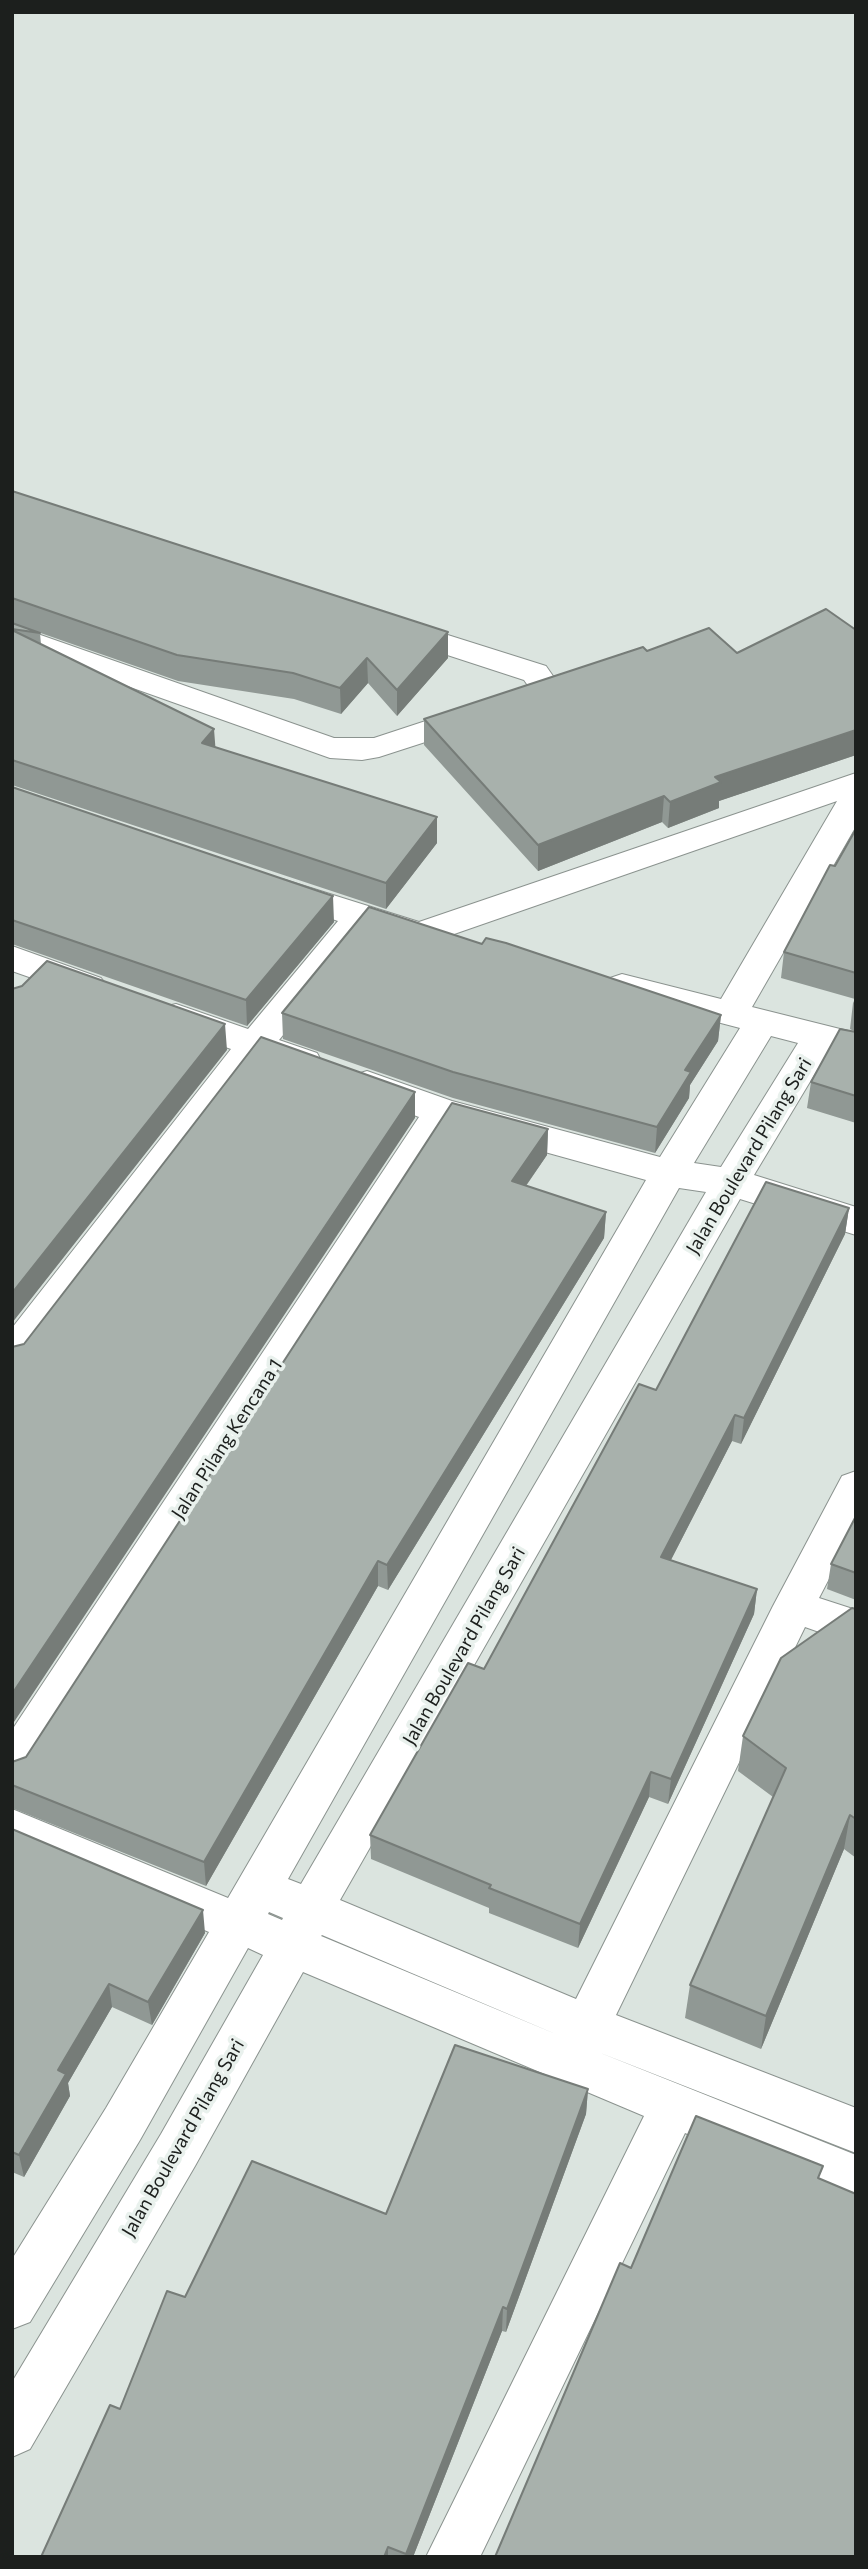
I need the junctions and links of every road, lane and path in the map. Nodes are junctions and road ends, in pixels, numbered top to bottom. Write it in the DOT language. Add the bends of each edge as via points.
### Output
graph roads {
  1 [pos="365,618"];
  2 [pos="12,635"];
  3 [pos="856,783"];
  4 [pos="856,797"];
  5 [pos="258,882"];
  6 [pos="361,918"];
  7 [pos="422,933"];
  8 [pos="475,947"];
  9 [pos="25,974"];
  10 [pos="596,979"];
  11 [pos="746,1018"];
  12 [pos="837,1041"];
  13 [pos="255,1044"];
  14 [pos="442,1111"];
  15 [pos="668,1173"];
  16 [pos="731,1182"];
  17 [pos="856,1221"];
  18 [pos="13,1355"];
  19 [pos="496,1477"];
  20 [pos="856,1487"];
  21 [pos="550,1496"];
  22 [pos="794,1606"];
  23 [pos="856,1628"];
  24 [pos="12,1767"];
  25 [pos="12,1828"];
  26 [pos="248,1906"];
  27 [pos="302,1928"];
  28 [pos="578,2043"];
  29 [pos="674,2106"];
  30 [pos="789,2128"];
  31 [pos="856,2131"];
  32 [pos="856,2178"];
  33 [pos="12,2305"];
  34 [pos="12,2431"];
  35 [pos="452,2557"];
  1 -- 2 [label="street" via="535,673 546,690 379,747 345,750"];
  3 -- 7 [label="street"];
  4 -- 11 [label="street"];
  5 -- 6 [label="street"];
  6 -- 7 [label="street"];
  6 -- 13 [label="street"];
  7 -- 8 [label="street"];
  9 -- 13 [label="street" via="136,1002"];
  10 -- 11 [label="street, Jalan Boulevard Pilang Sari"];
  11 -- 12 [label="street, Jalan Boulevard Pilang Sari"];
  11 -- 15 [label="street"];
  12 -- 16 [label="street, Jalan Boulevard Pilang Sari"];
  13 -- 14 [label="street"];
  13 -- 18 [label="street"];
  14 -- 15 [label="street"];
  14 -- 24 [label="street, Jalan Pilang Kencana 1"];
  15 -- 16 [label="street"];
  15 -- 19 [label="street"];
  16 -- 17 [label="street"];
  16 -- 21 [label="street, Jalan Boulevard Pilang Sari"];
  19 -- 21 [label="street"];
  19 -- 26 [label="street"];
  20 -- 22 [label="street"];
  21 -- 27 [label="street, Jalan Boulevard Pilang Sari"];
  22 -- 23 [label="street"];
  22 -- 28 [label="street"];
  25 -- 26 [label="street"];
  26 -- 27 [label="street"];
  26 -- 33 [label="street"];
  27 -- 28 [label="street"];
  27 -- 34 [label="street, Jalan Boulevard Pilang Sari"];
  28 -- 29 [label="street"];
  28 -- 30 [label="street"];
  29 -- 30 [label="street"];
  29 -- 35 [label="street"];
  30 -- 31 [label="street"];
  30 -- 32 [label="street"];
}
